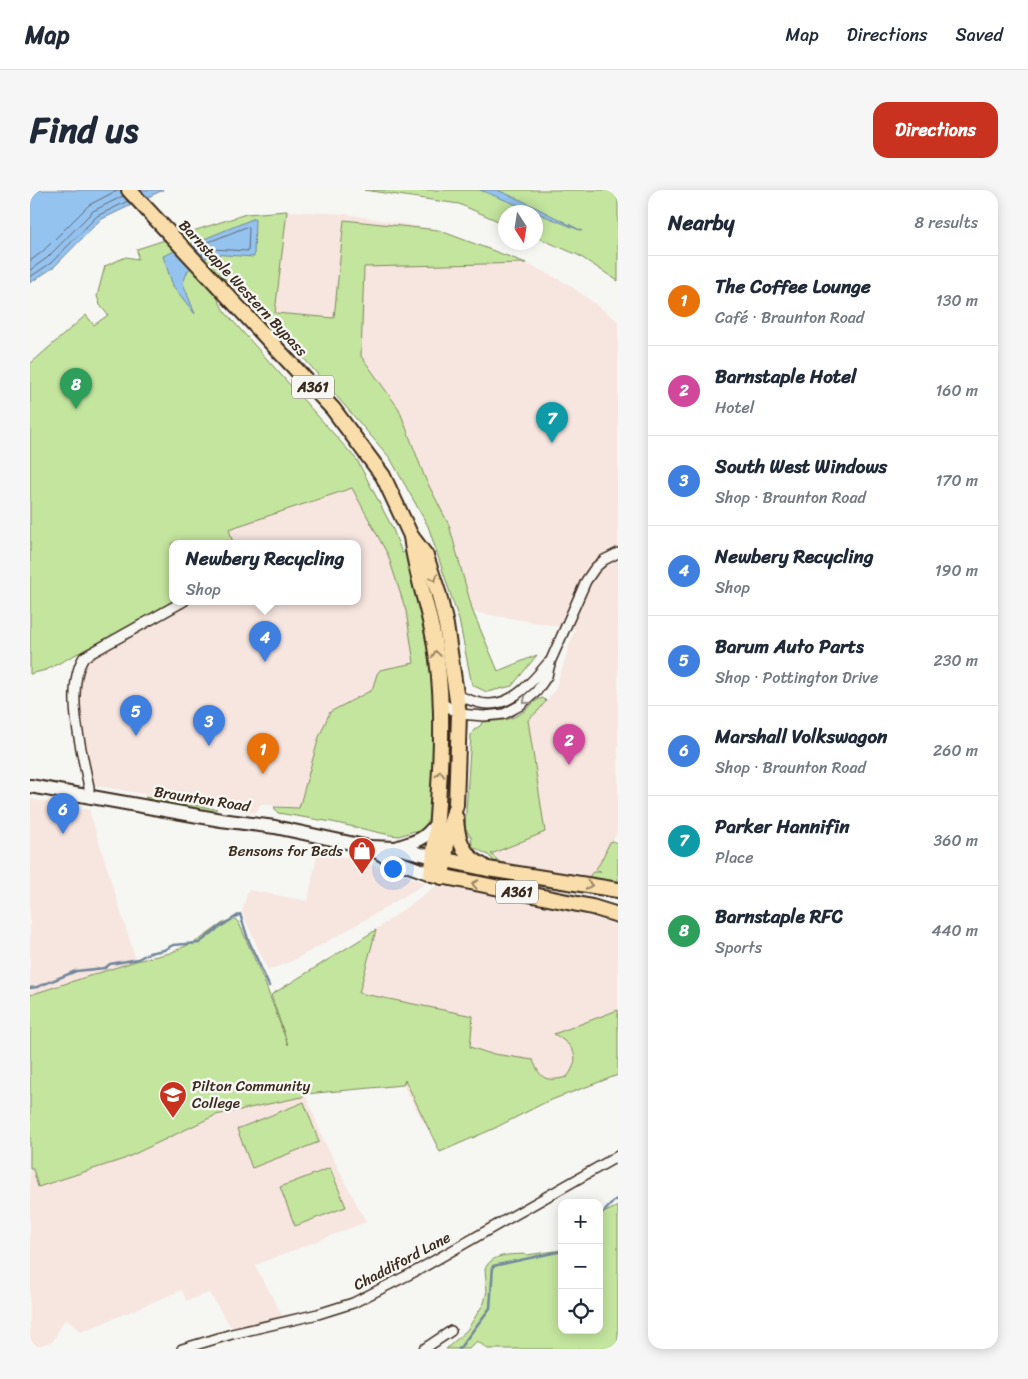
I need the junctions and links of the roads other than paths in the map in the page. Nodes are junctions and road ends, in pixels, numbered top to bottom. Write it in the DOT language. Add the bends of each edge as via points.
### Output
graph roads {
  1 [pos="129,190"];
  2 [pos="411,536"];
  3 [pos="618,553"];
  4 [pos="177,605"];
  5 [pos="551,660"];
  6 [pos="457,695"];
  7 [pos="442,703"];
  8 [pos="459,714"];
  9 [pos="30,786"];
  10 [pos="89,798"];
  11 [pos="456,805"];
  12 [pos="437,823"];
  13 [pos="369,847"];
  14 [pos="396,848"];
  15 [pos="439,859"];
  16 [pos="488,869"];
  17 [pos="436,875"];
  18 [pos="618,890"];
  19 [pos="618,915"];
  20 [pos="618,1156"];
  21 [pos="451,1331"];
  22 [pos="182,1349"];
  23 [pos="424,1349"];
  1 -- 2 [label="main road, Barnstaple Western Bypass / A361" via="352,432 383,476"];
  2 -- 6 [label="main road, Barnstaple Western Bypass / A361, one-way" via="426,556 439,595"];
  7 -- 2 [label="main road, Barnstaple Western Bypass / A361, one-way" via="434,638 414,561"];
  3 -- 5 [label="street" via="604,560 586,581"];
  4 -- 10 [label="street" via="84,657 79,664 75,711"];
  5 -- 6 [label="street" via="534,680 506,700 489,705"];
  5 -- 8 [label="street, one-way" via="536,692 519,706 504,714"];
  6 -- 8 [label="main road, Barnstaple Western Bypass / A361"];
  7 -- 8 [label="street"];
  12 -- 7 [label="main road, Barnstaple Western Bypass / A361, one-way"];
  8 -- 11 [label="main road, Barnstaple Western Bypass / A361"];
  9 -- 10 [label="main road, Braunton Road"];
  10 -- 13 [label="main road, Braunton Road" via="275,827"];
  11 -- 15 [label="main road, Barnstaple Western Bypass / A361"];
  11 -- 16 [label="main road, A361" via="458,837 462,847 478,864"];
  12 -- 14 [label="main road" via="417,842"];
  12 -- 15 [label="main road, Barnstaple Western Bypass / A361"];
  13 -- 14 [label="main road, Braunton Road"];
  13 -- 17 [label="main road, Braunton Road" via="387,858"];
  14 -- 15 [label="main road, Braunton Road"];
  15 -- 16 [label="main road, Braunton Road / A361"];
  15 -- 17 [label="main road, Barnstaple Western Bypass / A361"];
  16 -- 18 [label="main road, Braunton Road / A361, one-way"];
  19 -- 17 [label="main road, Braunton Road / A361, one-way"];
  20 -- 22 [label="street, Chaddiford Lane" via="418,1270 353,1303"];
  21 -- 23 [label="street"];
}
